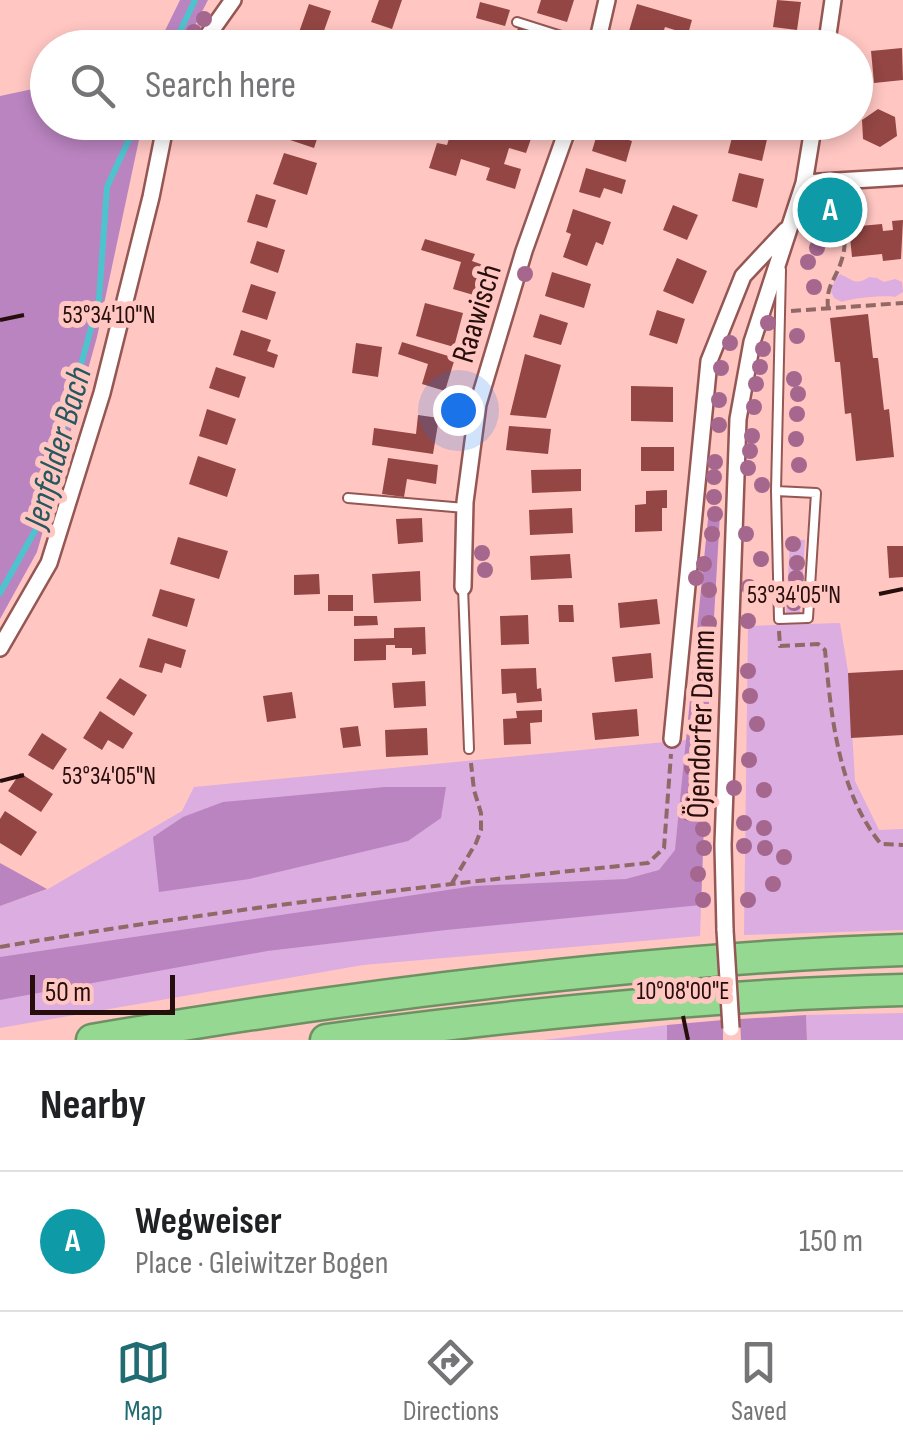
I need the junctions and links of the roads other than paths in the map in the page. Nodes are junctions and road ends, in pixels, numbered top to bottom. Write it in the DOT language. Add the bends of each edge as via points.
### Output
graph roads {
  1 [pos="233,0"];
  2 [pos="607,0"];
  3 [pos="834,0"];
  4 [pos="516,22"];
  5 [pos="212,30"];
  6 [pos="542,30"];
  7 [pos="600,30"];
  8 [pos="829,30"];
  9 [pos="162,140"];
  10 [pos="564,140"];
  11 [pos="811,140"];
  12 [pos="903,177"];
  13 [pos="804,183"];
  14 [pos="788,228"];
  15 [pos="780,256"];
  16 [pos="776,491"];
  17 [pos="348,498"];
  18 [pos="465,508"];
  19 [pos="463,586"];
  20 [pos="0,648"];
  21 [pos="672,739"];
  22 [pos="469,749"];
  23 [pos="903,950"];
  24 [pos="903,990"];
  25 [pos="731,1034"];
  26 [pos="92,1040"];
  27 [pos="326,1040"];
  1 -- 5 [label="street"];
  2 -- 7 [label="street"];
  3 -- 8 [label="street"];
  4 -- 6 [label="lane"];
  9 -- 20 [label="street" via="102,394 49,563"];
  10 -- 18 [label="street, Raawisch" via="478,404"];
  11 -- 13 [label="street, Öjendorfer Damm"];
  12 -- 13 [label="street"];
  13 -- 14 [label="street, Öjendorfer Damm"];
  14 -- 15 [label="street, Öjendorfer Damm"];
  14 -- 21 [label="street, Öjendorfer Damm" via="743,276 709,361"];
  15 -- 16 [label="lane"];
  15 -- 25 [label="street, Öjendorfer Damm, bridge" via="752,342 738,419 723,845"];
  16 -- 16 [label="lane" via="779,619 808,618 816,493"];
  17 -- 18 [label="lane"];
  18 -- 19 [label="street, Raawisch"];
  19 -- 22 [label="lane"];
  23 -- 26 [label="highway" via="445,986"];
  24 -- 27 [label="highway" via="671,1002"];
}
